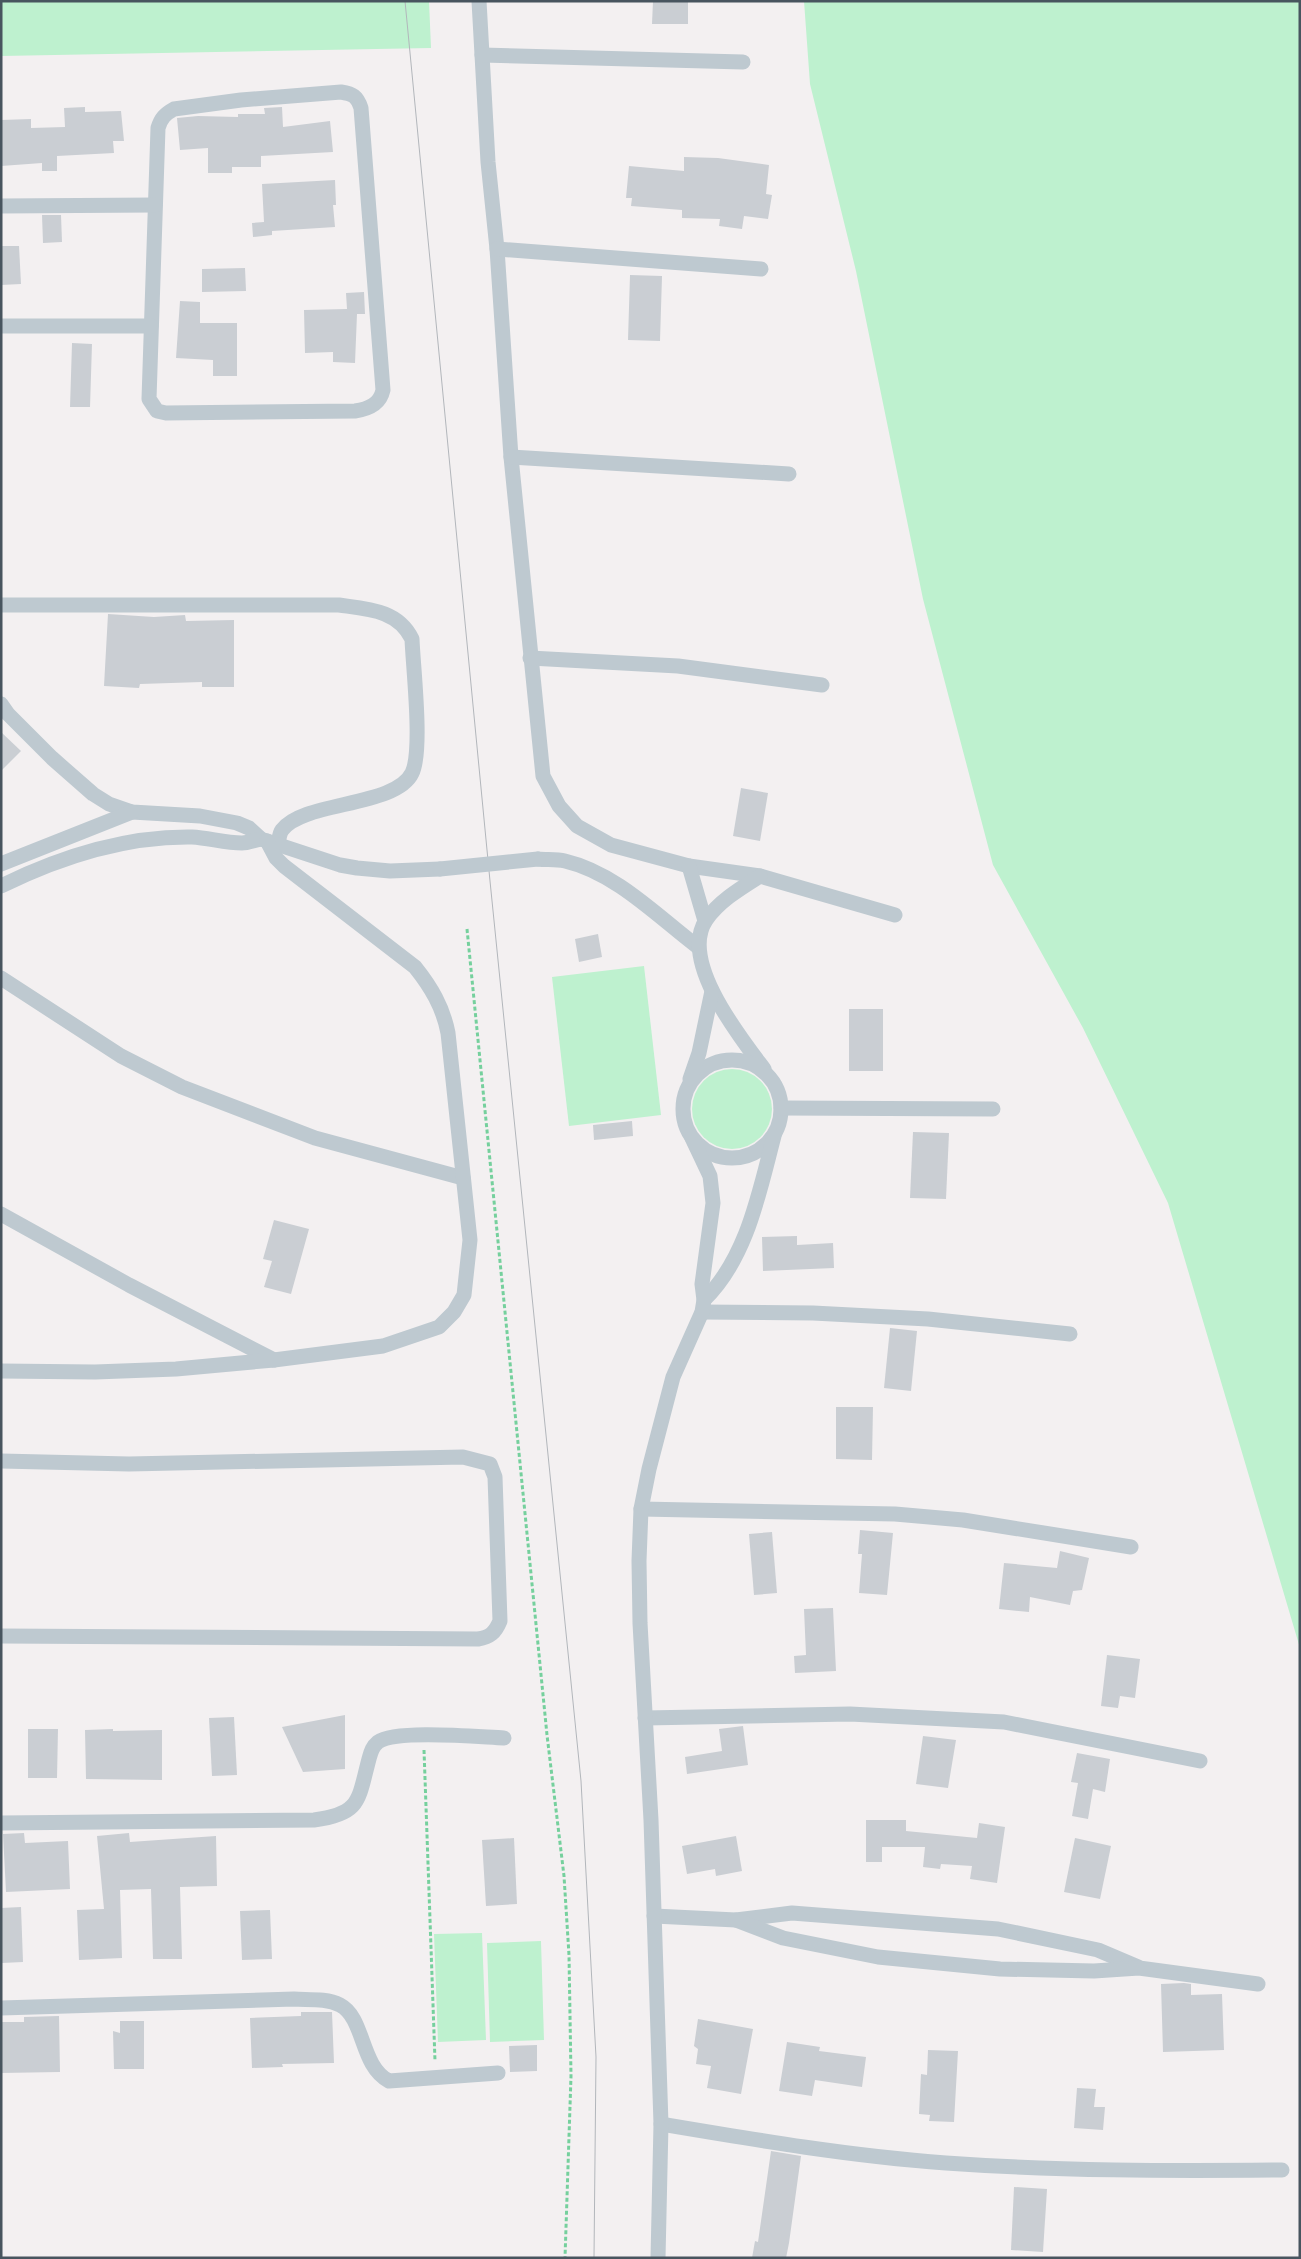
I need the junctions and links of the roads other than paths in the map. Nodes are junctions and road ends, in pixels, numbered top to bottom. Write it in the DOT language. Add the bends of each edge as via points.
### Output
graph roads {
  1 [pos="479,1"];
  2 [pos="482,55"];
  3 [pos="744,62"];
  4 [pos="155,205"];
  5 [pos="1,206"];
  6 [pos="497,249"];
  7 [pos="761,270"];
  8 [pos="1,326"];
  9 [pos="150,326"];
  10 [pos="511,457"];
  11 [pos="789,474"];
  12 [pos="1,605"];
  13 [pos="530,658"];
  14 [pos="822,684"];
  15 [pos="1,704"];
  16 [pos="132,812"];
  17 [pos="268,842"];
  18 [pos="1,864"];
  19 [pos="689,866"];
  20 [pos="760,876"];
  21 [pos="1,886"];
  22 [pos="896,915"];
  23 [pos="706,921"];
  24 [pos="698,947"];
  25 [pos="1,978"];
  26 [pos="712,991"];
  27 [pos="768,1075"];
  28 [pos="686,1090"];
  29 [pos="782,1108"];
  30 [pos="993,1110"];
  31 [pos="775,1133"];
  32 [pos="692,1138"];
  33 [pos="463,1178"];
  34 [pos="1,1214"];
  35 [pos="703,1306"];
  36 [pos="1070,1334"];
  37 [pos="274,1360"];
  38 [pos="1,1371"];
  39 [pos="1,1461"];
  40 [pos="641,1509"];
  41 [pos="1131,1547"];
  42 [pos="1,1636"];
  43 [pos="645,1718"];
  44 [pos="504,1738"];
  45 [pos="1200,1761"];
  46 [pos="1,1823"];
  47 [pos="654,1916"];
  48 [pos="736,1920"];
  49 [pos="1139,1968"];
  50 [pos="1258,1984"];
  51 [pos="1,2008"];
  52 [pos="498,2074"];
  53 [pos="661,2124"];
  54 [pos="1282,2170"];
  55 [pos="658,2258"];
  1 -- 2 [label="street"];
  2 -- 3 [label="street"];
  2 -- 6 [label="street"];
  4 -- 5 [label="street"];
  4 -- 9 [label="street"];
  4 -- 9 [label="street" via="158,128 165,114 174,109 341,92 352,93 358,98 373,248 382,397 375,404 355,410 157,411 149,399"];
  6 -- 7 [label="street"];
  6 -- 10 [label="street"];
  8 -- 9 [label="street"];
  10 -- 11 [label="street"];
  10 -- 13 [label="street"];
  12 -- 17 [label="street" via="339,605 385,614 406,628 412,639 417,742 412,773 396,788 302,816"];
  13 -- 14 [label="street" via="678,666"];
  13 -- 19 [label="street" via="543,776 559,806 577,826 611,846"];
  15 -- 16 [label="street" via="52,758 93,794"];
  16 -- 17 [label="street" via="221,820 249,828"];
  16 -- 18 [label="street"];
  17 -- 21 [label="street" via="242,843 192,837 136,841 56,863"];
  17 -- 24 [label="street, bridge" via="340,865 390,871 563,860 582,866 641,901"];
  17 -- 33 [label="street" via="284,866 415,967 437,999 448,1033"];
  19 -- 20 [label="street"];
  19 -- 23 [label="street"];
  20 -- 22 [label="street"];
  20 -- 23 [label="street" via="722,903"];
  23 -- 24 [label="street"];
  24 -- 26 [label="street"];
  25 -- 33 [label="street" via="121,1056 182,1087 315,1138"];
  26 -- 27 [label="street"];
  26 -- 28 [label="street" via="699,1053"];
  27 -- 28 [label="street" via="747,1062 723,1060 708,1065"];
  27 -- 29 [label="street" via="778,1090"];
  28 -- 32 [label="street" via="682,1106 684,1123"];
  29 -- 30 [label="street"];
  29 -- 31 [label="street"];
  31 -- 32 [label="street" via="751,1154 735,1158 718,1156"];
  31 -- 35 [label="street" via="756,1202 734,1261"];
  32 -- 35 [label="street" via="710,1176 713,1203 702,1284"];
  33 -- 37 [label="street" via="470,1240 468,1271 464,1295 454,1312 439,1327 383,1346"];
  34 -- 37 [label="street"];
  35 -- 36 [label="street" via="928,1319"];
  35 -- 40 [label="street" via="673,1377"];
  37 -- 38 [label="street" via="176,1369"];
  39 -- 42 [label="street" via="129,1464 463,1457 479,1460 490,1464 495,1477 500,1621 496,1631 478,1638"];
  40 -- 41 [label="street" via="895,1514 963,1520"];
  40 -- 43 [label="street" via="639,1579"];
  43 -- 45 [label="street" via="850,1714 1004,1722"];
  43 -- 47 [label="street"];
  44 -- 46 [label="street" via="423,1735 384,1739 372,1747 358,1800 348,1811 331,1818"];
  47 -- 48 [label="street"];
  47 -- 53 [label="street"];
  48 -- 49 [label="street" via="783,1938 878,1957 1000,1969 1094,1971"];
  48 -- 49 [label="street" via="792,1913 998,1929 1098,1950"];
  49 -- 50 [label="street"];
  51 -- 52 [label="street" via="294,1999 325,2001 340,2005 350,2014 373,2067 389,2081"];
  53 -- 54 [label="street" via="798,2147 945,2163 1101,2171"];
  53 -- 55 [label="street"];
}
